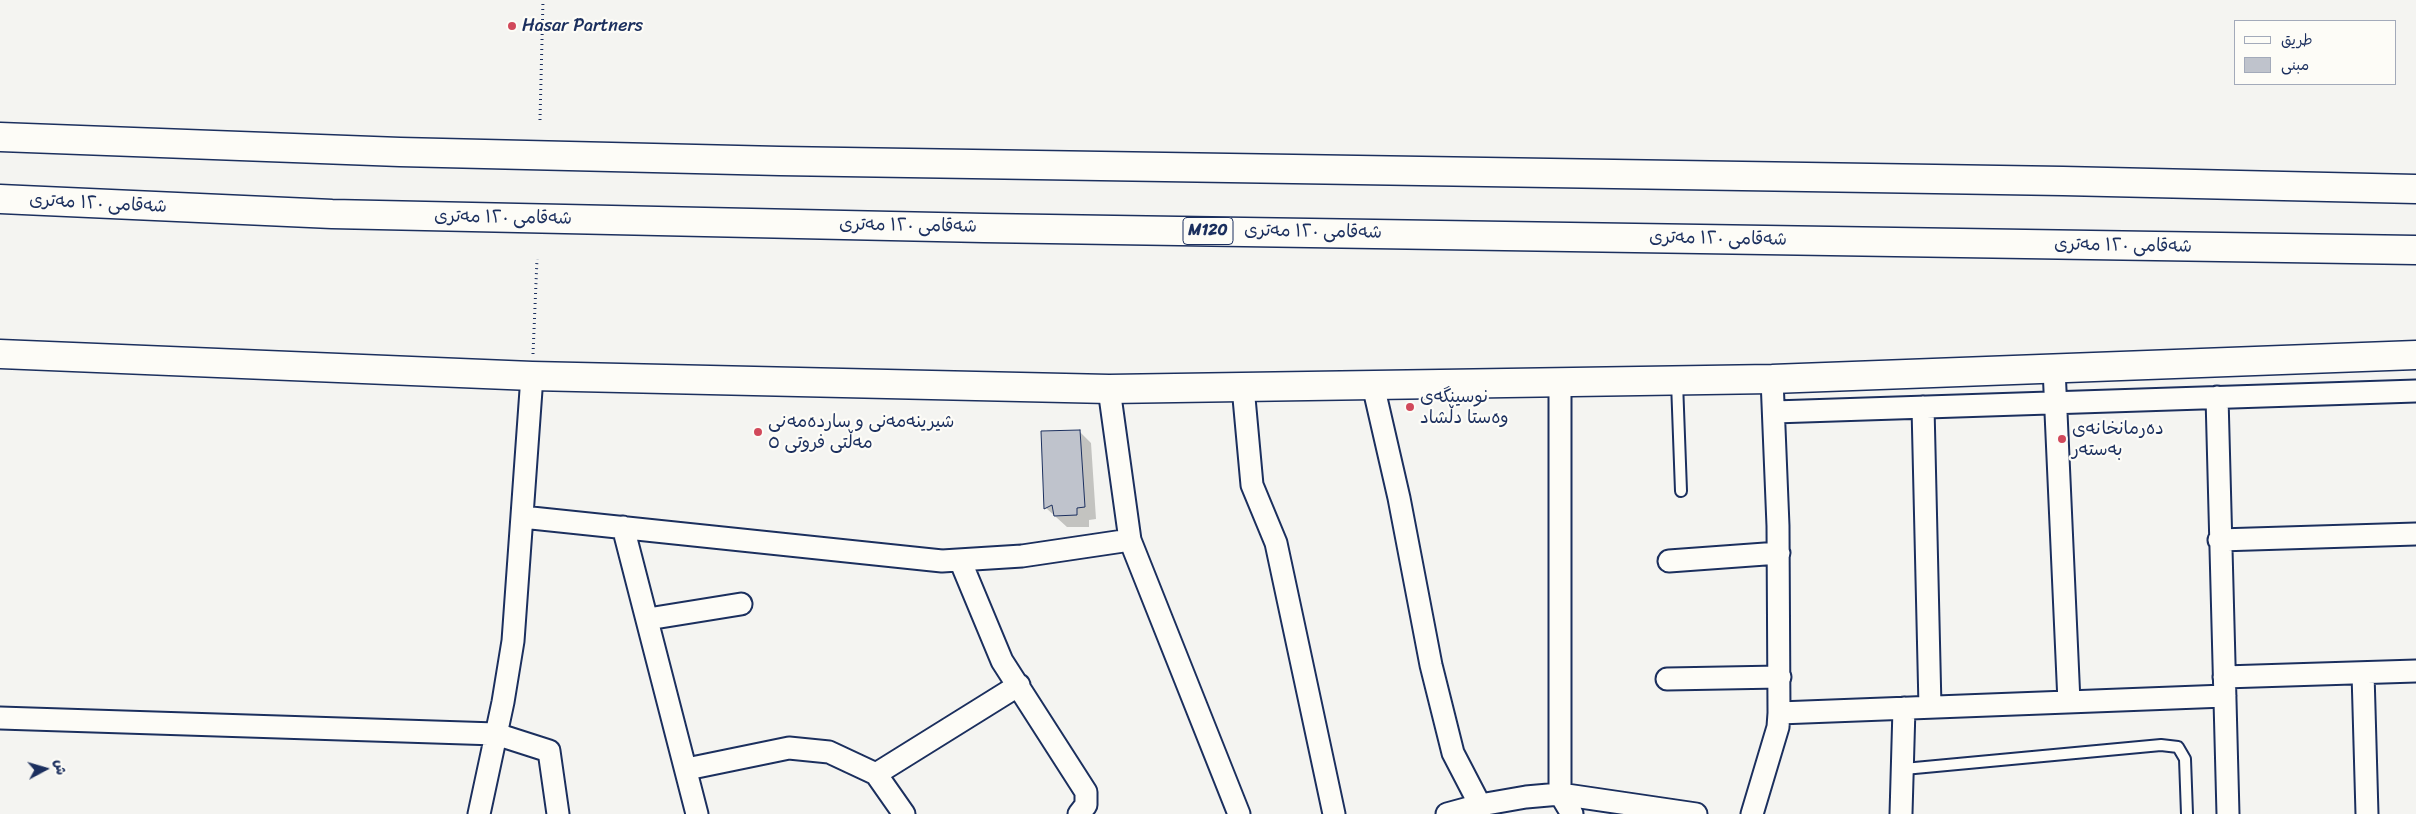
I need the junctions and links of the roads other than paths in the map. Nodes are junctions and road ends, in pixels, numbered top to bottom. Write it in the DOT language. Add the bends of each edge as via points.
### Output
graph roads {
  1 [pos="0,136"];
  2 [pos="2416,189"];
  3 [pos="0,200"];
  4 [pos="2416,250"];
  5 [pos="0,354"];
  6 [pos="2416,355"];
  7 [pos="2054,368"];
  8 [pos="532,376"];
  9 [pos="1772,379"];
  10 [pos="1677,381"];
  11 [pos="1560,382"];
  12 [pos="1373,385"];
  13 [pos="1243,387"];
  14 [pos="1109,389"];
  15 [pos="2416,391"];
  16 [pos="2217,397"];
  17 [pos="2056,402"];
  18 [pos="1923,407"];
  19 [pos="1774,412"];
  20 [pos="1681,491"];
  21 [pos="522,517"];
  22 [pos="623,527"];
  23 [pos="2416,534"];
  24 [pos="1130,540"];
  25 [pos="2219,540"];
  26 [pos="1779,553"];
  27 [pos="960,560"];
  28 [pos="1669,561"];
  29 [pos="741,604"];
  30 [pos="648,619"];
  31 [pos="2416,671"];
  32 [pos="2363,673"];
  33 [pos="1780,677"];
  34 [pos="1667,679"];
  35 [pos="1019,685"];
  36 [pos="2224,686"];
  37 [pos="2069,702"];
  38 [pos="1930,707"];
  39 [pos="1904,708"];
  40 [pos="1779,713"];
  41 [pos="0,718"];
  42 [pos="496,734"];
  43 [pos="687,769"];
  44 [pos="1904,769"];
  45 [pos="876,774"];
  46 [pos="1560,794"];
  47 [pos="1480,805"];
  48 [pos="479,814"];
  49 [pos="558,814"];
  50 [pos="697,814"];
  51 [pos="904,814"];
  52 [pos="1079,814"];
  53 [pos="1239,814"];
  54 [pos="1334,814"];
  55 [pos="1447,814"];
  56 [pos="1572,814"];
  57 [pos="1696,814"];
  58 [pos="1752,814"];
  59 [pos="1900,814"];
  60 [pos="2187,814"];
  61 [pos="2228,814"];
  62 [pos="2368,814"];
  1 -- 2 [label="main road" via="400,152 780,161 2062,180"];
  3 -- 4 [label="main road, شەقامی ١٢٠ مەتری / M120" via="332,214 915,227"];
  5 -- 8 [label="main road"];
  6 -- 7 [label="main road"];
  7 -- 9 [label="main road"];
  7 -- 17 [label="street"];
  8 -- 14 [label="main road"];
  8 -- 21 [label="street"];
  9 -- 10 [label="main road"];
  9 -- 19 [label="street"];
  10 -- 11 [label="main road"];
  10 -- 20 [label="lane"];
  11 -- 12 [label="main road"];
  11 -- 46 [label="street"];
  12 -- 13 [label="main road"];
  12 -- 47 [label="street" via="1399,498 1430,665 1453,753"];
  13 -- 14 [label="main road"];
  13 -- 54 [label="street" via="1252,485 1276,543"];
  14 -- 24 [label="street"];
  15 -- 16 [label="street"];
  16 -- 17 [label="street"];
  16 -- 25 [label="street"];
  17 -- 18 [label="street"];
  17 -- 37 [label="street"];
  18 -- 19 [label="street"];
  18 -- 38 [label="street"];
  19 -- 26 [label="street"];
  21 -- 22 [label="street"];
  21 -- 42 [label="street" via="512,641"];
  22 -- 27 [label="street" via="828,550"];
  22 -- 30 [label="street"];
  23 -- 25 [label="street"];
  24 -- 27 [label="street" via="1022,556"];
  24 -- 53 [label="street"];
  25 -- 36 [label="street"];
  26 -- 28 [label="street"];
  26 -- 33 [label="street"];
  27 -- 35 [label="street" via="1002,660"];
  29 -- 30 [label="street"];
  30 -- 43 [label="street"];
  31 -- 32 [label="street"];
  32 -- 36 [label="street"];
  32 -- 62 [label="street"];
  33 -- 34 [label="street"];
  33 -- 40 [label="street"];
  35 -- 45 [label="street"];
  35 -- 52 [label="street" via="1086,792 1086,805"];
  36 -- 37 [label="street"];
  36 -- 61 [label="street"];
  37 -- 38 [label="street"];
  38 -- 39 [label="street"];
  39 -- 40 [label="street"];
  39 -- 44 [label="street"];
  40 -- 58 [label="street" via="1778,727"];
  41 -- 42 [label="street"];
  42 -- 48 [label="street"];
  42 -- 49 [label="street" via="549,751"];
  43 -- 45 [label="street" via="789,748 829,752"];
  43 -- 50 [label="street"];
  44 -- 59 [label="street"];
  44 -- 60 [label="lane" via="2160,745 2178,747 2185,759"];
  45 -- 51 [label="street"];
  46 -- 47 [label="street"];
  46 -- 56 [label="street"];
  46 -- 57 [label="street"];
  47 -- 55 [label="street"];
}
